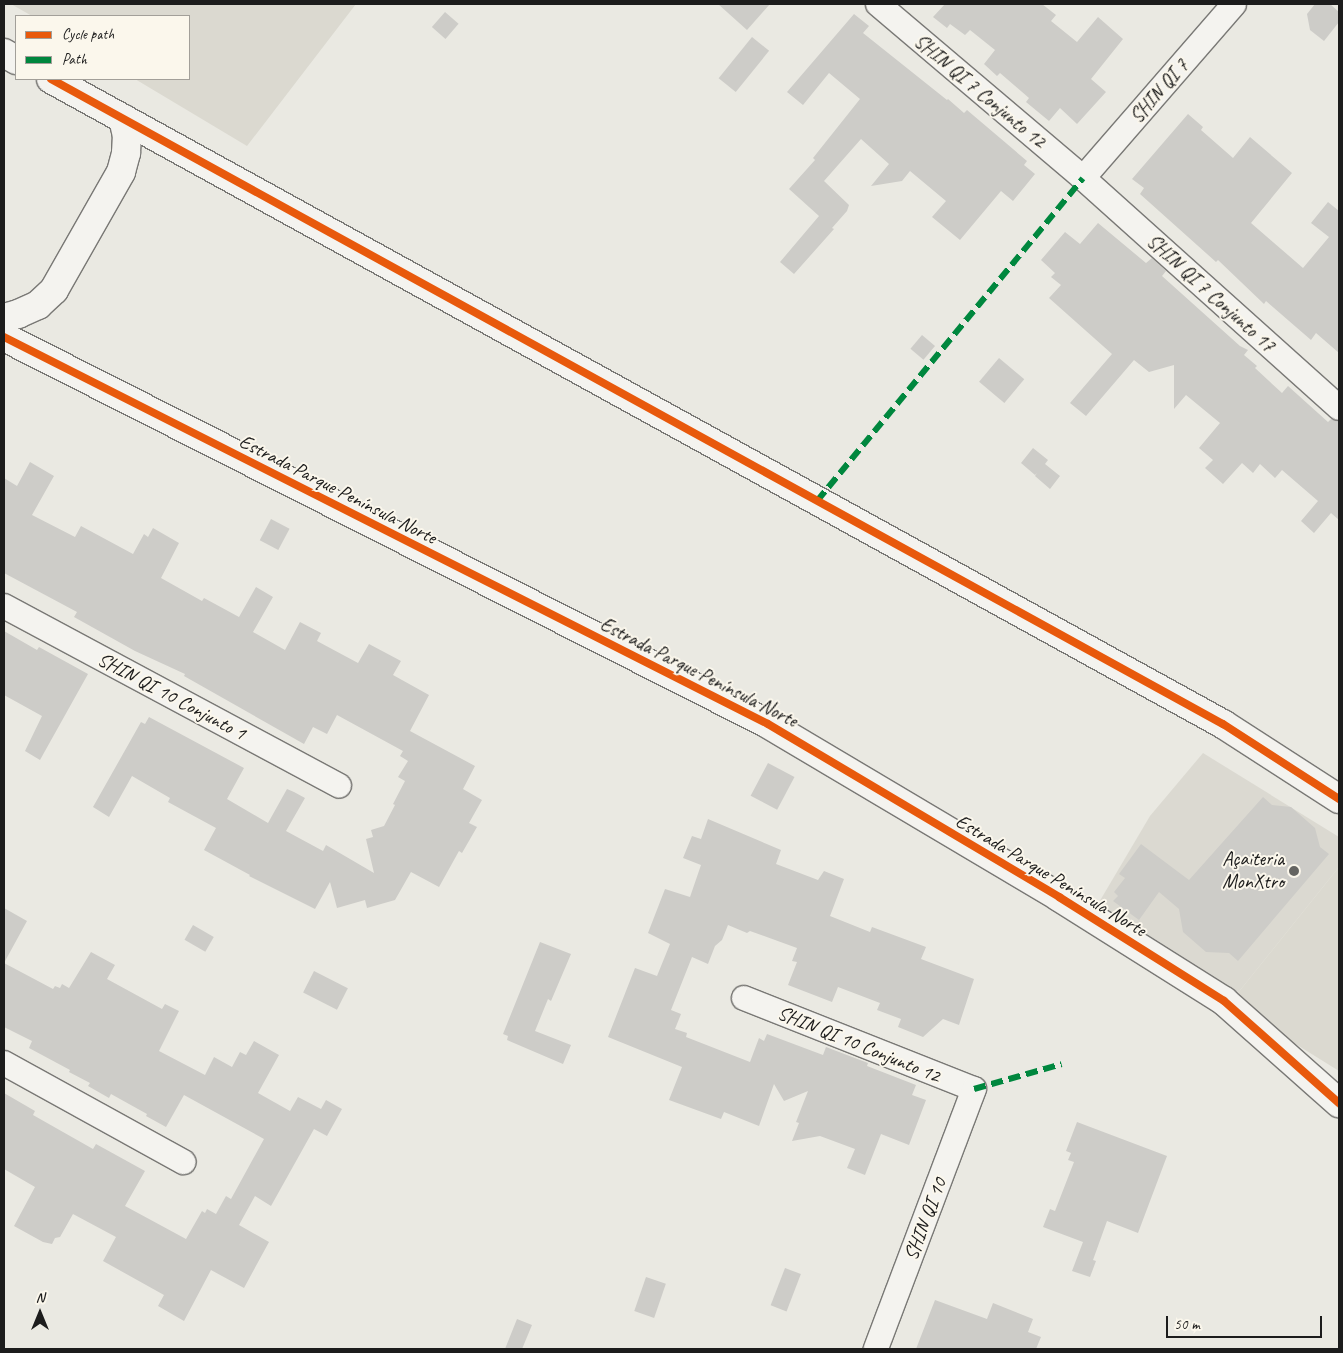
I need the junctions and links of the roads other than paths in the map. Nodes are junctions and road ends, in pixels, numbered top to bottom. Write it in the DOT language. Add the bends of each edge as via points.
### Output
graph roads {
  1 [pos="878,4"];
  2 [pos="1234,4"];
  3 [pos="4,53"];
  4 [pos="15,59"];
  5 [pos="53,80"];
  6 [pos="123,118"];
  7 [pos="1083,178"];
  8 [pos="4,318"];
  9 [pos="4,337"];
  10 [pos="1339,408"];
  11 [pos="4,606"];
  12 [pos="339,786"];
  13 [pos="1339,799"];
  14 [pos="744,998"];
  15 [pos="4,1063"];
  16 [pos="974,1089"];
  17 [pos="1339,1103"];
  18 [pos="182,1162"];
  19 [pos="876,1349"];
  1 -- 7 [label="street, SHIN QI 7 Conjunto 12"];
  2 -- 7 [label="street, SHIN QI 7"];
  3 -- 4 [label="main road"];
  5 -- 6 [label="main road"];
  6 -- 8 [label="main road" via="127,136 120,172 54,290 38,305"];
  6 -- 13 [label="main road" via="1223,724"];
  7 -- 10 [label="street, SHIN QI 7 Conjunto 17"];
  9 -- 17 [label="main road, Estrada Parque Península Norte" via="768,724 1059,897 1224,1001"];
  11 -- 12 [label="street, SHIN QI 10 Conjunto 1"];
  14 -- 16 [label="street, SHIN QI 10 Conjunto 12"];
  15 -- 18 [label="street"];
  16 -- 19 [label="street, SHIN QI 10"];
}
